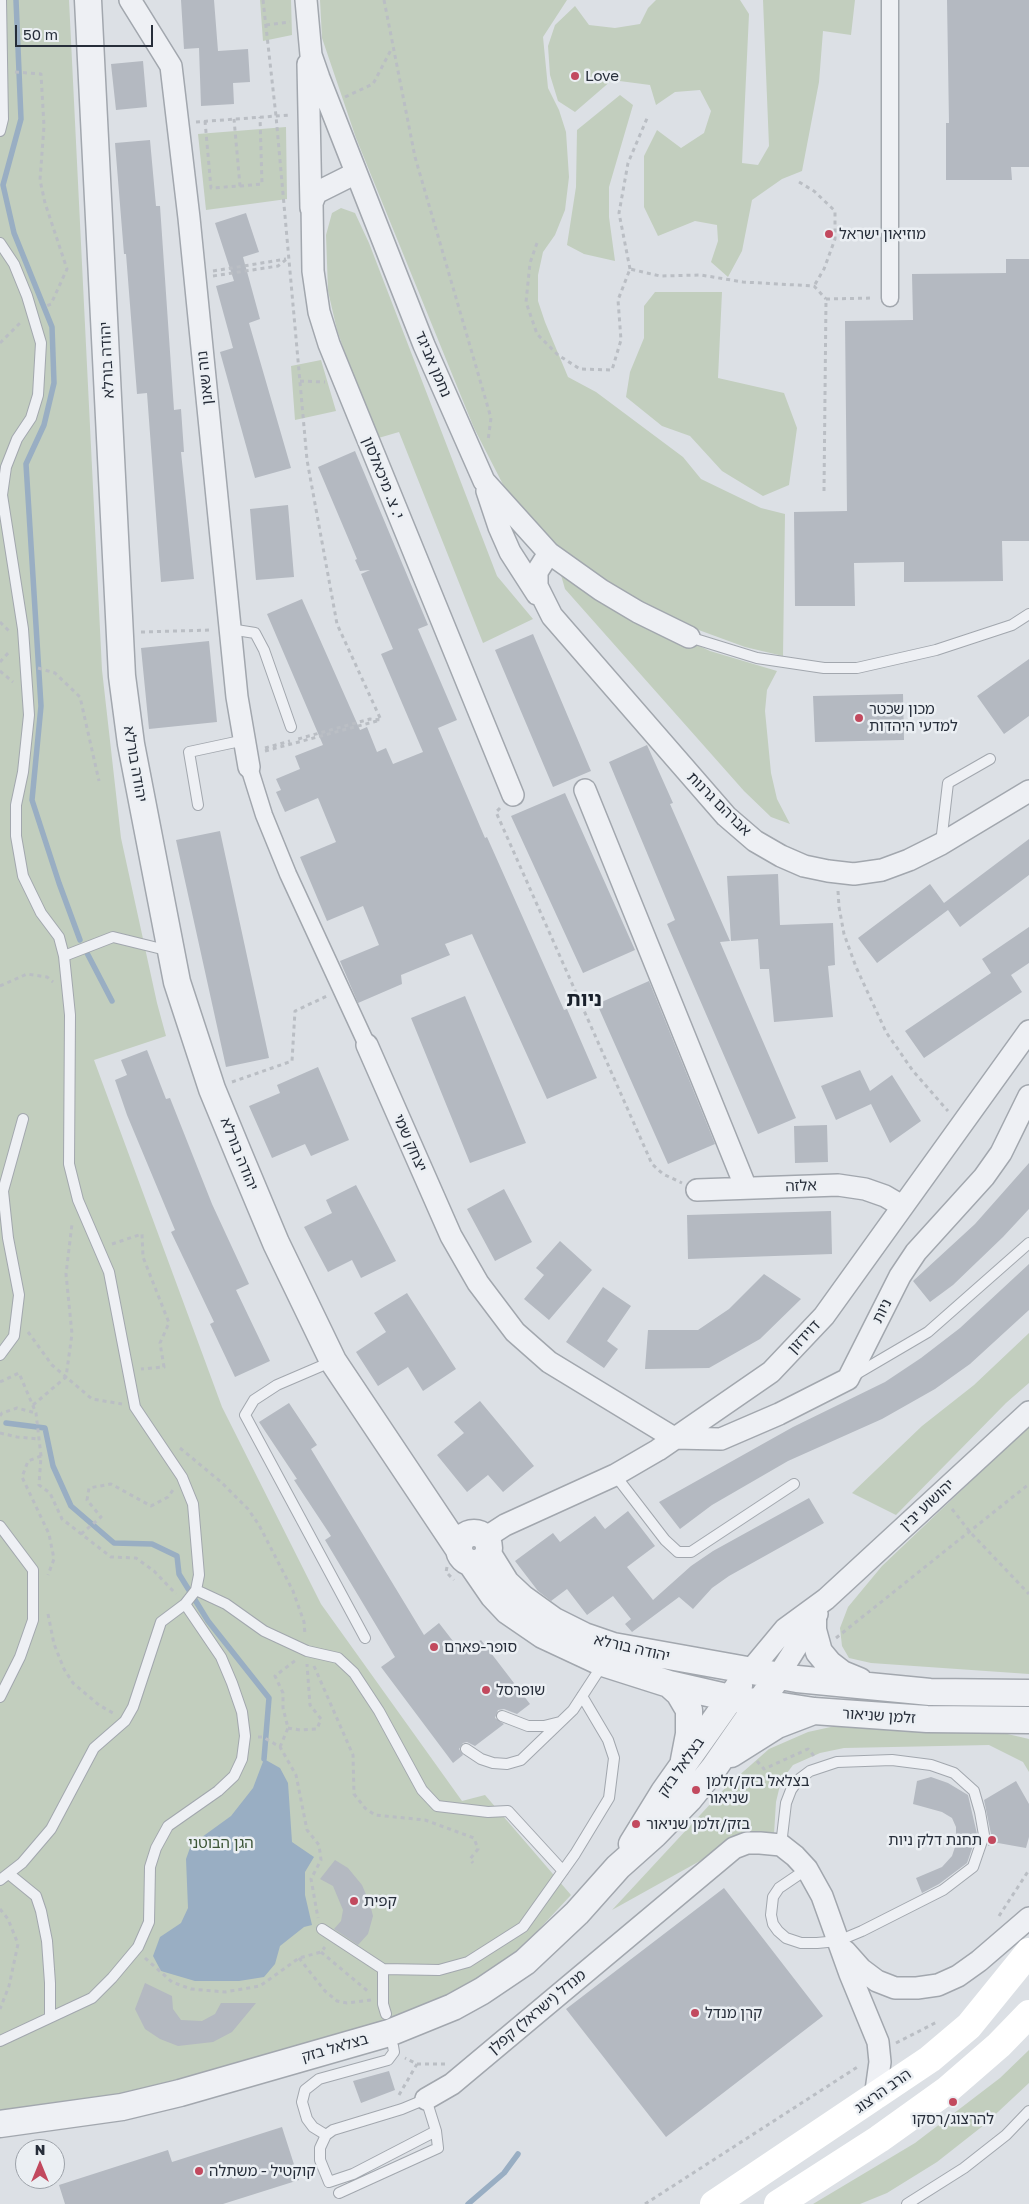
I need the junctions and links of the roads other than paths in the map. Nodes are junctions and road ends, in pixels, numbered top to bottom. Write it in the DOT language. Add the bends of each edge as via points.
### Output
graph roads {
  1 [pos="1,0"];
  2 [pos="88,0"];
  3 [pos="130,0"];
  4 [pos="306,0"];
  5 [pos="890,0"];
  6 [pos="308,31"];
  7 [pos="0,131"];
  8 [pos="356,172"];
  9 [pos="311,214"];
  10 [pos="0,243"];
  11 [pos="890,298"];
  12 [pos="484,482"];
  13 [pos="549,553"];
  14 [pos="1029,614"];
  15 [pos="552,616"];
  16 [pos="230,629"];
  17 [pos="688,637"];
  18 [pos="291,727"];
  19 [pos="247,754"];
  20 [pos="990,759"];
  21 [pos="585,790"];
  22 [pos="1029,791"];
  23 [pos="513,795"];
  24 [pos="198,805"];
  25 [pos="941,844"];
  26 [pos="170,951"];
  27 [pos="64,956"];
  28 [pos="1029,1031"];
  29 [pos="367,1045"];
  30 [pos="1029,1096"];
  31 [pos="23,1119"];
  32 [pos="746,1188"];
  33 [pos="697,1190"];
  34 [pos="2,1191"];
  35 [pos="902,1206"];
  36 [pos="1029,1243"];
  37 [pos="0,1355"];
  38 [pos="333,1361"];
  39 [pos="848,1379"];
  40 [pos="1029,1412"];
  41 [pos="674,1438"];
  42 [pos="615,1475"];
  43 [pos="794,1484"];
  44 [pos="0,1526"];
  45 [pos="475,1547"];
  46 [pos="196,1590"];
  47 [pos="185,1604"];
  48 [pos="820,1609"];
  49 [pos="365,1638"];
  50 [pos="608,1654"];
  51 [pos="750,1671"];
  52 [pos="778,1676"];
  53 [pos="669,1684"];
  54 [pos="873,1686"];
  55 [pos="1029,1693"];
  56 [pos="582,1696"];
  57 [pos="0,1697"];
  58 [pos="730,1698"];
  59 [pos="760,1703"];
  60 [pos="814,1712"];
  61 [pos="502,1716"];
  62 [pos="1029,1720"];
  63 [pos="561,1722"];
  64 [pos="466,1750"];
  65 [pos="682,1766"];
  66 [pos="714,1768"];
  67 [pos="781,1845"];
  68 [pos="618,1866"];
  69 [pos="808,1869"];
  70 [pos="563,1871"];
  71 [pos="5,1877"];
  72 [pos="1029,1918"];
  73 [pos="322,1929"];
  74 [pos="838,1941"];
  75 [pos="1029,1952"];
  76 [pos="383,1969"];
  77 [pos="384,2009"];
  78 [pos="1029,2014"];
  79 [pos="50,2017"];
  80 [pos="0,2041"];
  81 [pos="393,2046"];
  82 [pos="426,2098"];
  83 [pos="875,2098"];
  84 [pos="1029,2111"];
  85 [pos="0,2124"];
  86 [pos="436,2131"];
  87 [pos="326,2135"];
  88 [pos="339,2193"];
  89 [pos="714,2204"];
  90 [pos="778,2204"];
  91 [pos="907,2204"];
  1 -- 7 [label="lane" via="3,119"];
  2 -- 26 [label="street, יהודה בורלא" via="122,676 131,744"];
  3 -- 16 [label="street, נוה שאנן" via="171,66"];
  4 -- 6 [label="street, נחמן אביגד"];
  5 -- 11 [label="street"];
  6 -- 8 [label="street, נחמן אביגד" via="311,54"];
  6 -- 9 [label="street"];
  8 -- 9 [label="street, י. צ. מיכאלסון" via="316,193"];
  8 -- 12 [label="street, נחמן אביגד" via="424,345"];
  9 -- 23 [label="street, י. צ. מיכאלסון" via="315,293 329,344"];
  10 -- 27 [label="lane" via="14,264 41,343 38,394 31,418 17,439 6,467 2,494 23,629 29,715 16,805 16,836 23,876 41,913 59,937"];
  12 -- 13 [label="street, נחמן אביגד"];
  12 -- 15 [label="street" via="510,552"];
  13 -- 15 [label="street, אברהם גרנות" via="537,572 537,586"];
  13 -- 17 [label="street, נחמן אביגד" via="601,590"];
  14 -- 17 [label="lane" via="1012,625 936,650 857,668 824,668 756,658"];
  15 -- 25 [label="street, אברהם גרנות" via="726,816 755,841 804,866 854,874 882,870"];
  16 -- 18 [label="lane" via="255,633"];
  16 -- 19 [label="street, נוה שאנן"];
  19 -- 24 [label="lane" via="190,752"];
  19 -- 29 [label="street, יצחק שמי" via="267,823"];
  20 -- 25 [label="lane" via="948,783"];
  21 -- 32 [label="street"];
  22 -- 25 [label="street, אברהם גרנות"];
  26 -- 27 [label="lane" via="113,937"];
  26 -- 38 [label="street, יהודה בורלא" via="191,1029 212,1089 276,1243"];
  27 -- 46 [label="lane" via="69,995 69,1164 78,1200 110,1272 135,1407 182,1477 193,1504 199,1557"];
  28 -- 35 [label="street, דוידזון"];
  29 -- 41 [label="street, יצחק שמי" via="451,1236 478,1283 499,1311 516,1332 549,1362"];
  30 -- 39 [label="street, ניות" via="1001,1153 984,1177 916,1252 900,1276"];
  31 -- 34 [label="lane"];
  32 -- 33 [label="street, אלזה"];
  32 -- 35 [label="street, אלזה" via="838,1185 865,1189"];
  34 -- 37 [label="lane" via="19,1295 14,1336"];
  35 -- 41 [label="street, דוידזון" via="824,1316 771,1372"];
  36 -- 39 [label="lane" via="928,1332"];
  38 -- 45 [label="street, יהודה בורלא" via="407,1472"];
  38 -- 49 [label="lane" via="277,1385 254,1400 245,1415"];
  39 -- 41 [label="street" via="721,1439"];
  40 -- 48 [label="street, יהושוע יבין"];
  41 -- 42 [label="street, דוידזון"];
  42 -- 43 [label="lane" via="678,1552 691,1552"];
  42 -- 45 [label="street, דוידזון" via="505,1525"];
  44 -- 57 [label="lane" via="33,1570 33,1620 20,1657"];
  45 -- 50 [label="street, יהודה בורלא" via="493,1595 508,1611 543,1636"];
  46 -- 47 [label="lane"];
  46 -- 70 [label="lane" via="226,1604 264,1632 307,1651 338,1658 354,1673 379,1710 422,1790 436,1806 508,1812"];
  47 -- 71 [label="lane" via="161,1622 133,1707 125,1721 94,1748 51,1828 22,1863"];
  47 -- 79 [label="lane" via="221,1657 232,1683 242,1712 245,1736 242,1759 234,1776 218,1791 168,1826 150,1868 149,1922 138,1946 92,1998"];
  48 -- 51 [label="street, יהושוע יבין" via="785,1629"];
  48 -- 52 [label="street, יהושוע יבין"];
  48 -- 54 [label="street" via="814,1630 819,1652 842,1674"];
  50 -- 51 [label="street, יהודה בורלא"];
  50 -- 53 [label="street, יהודה בורלא"];
  50 -- 56 [label="lane"];
  51 -- 52 [label="street, יהודה בורלא"];
  51 -- 58 [label="street, בצלאל בזק"];
  52 -- 54 [label="street, זלמן שניאור"];
  52 -- 59 [label="street, יהושוע יבין"];
  53 -- 58 [label="street, יהודה בורלא"];
  53 -- 65 [label="street" via="689,1710"];
  54 -- 55 [label="street, זלמן שניאור" via="930,1692"];
  56 -- 63 [label="lane"];
  56 -- 70 [label="lane" via="608,1740 614,1758 609,1798"];
  58 -- 59 [label="street, זלמן שניאור"];
  58 -- 65 [label="street, בצלאל בזק"];
  59 -- 60 [label="street, זלמן שניאור"];
  59 -- 66 [label="street, בצלאל בזק"];
  60 -- 62 [label="street, זלמן שניאור" via="927,1719"];
  60 -- 66 [label="street" via="765,1732"];
  61 -- 63 [label="lane" via="528,1726"];
  63 -- 64 [label="lane" via="521,1760 493,1763"];
  65 -- 68 [label="street, בצלאל בזק"];
  66 -- 68 [label="street, בצלאל בזק" via="655,1834"];
  67 -- 69 [label="street"];
  67 -- 74 [label="lane" via="786,1803 791,1790 810,1771 837,1762 892,1760 931,1765 954,1773 974,1791 984,1835 974,1867 943,1890"];
  67 -- 82 [label="street, מנדל (ישראל) קפלן" via="748,1843 734,1848 452,2084"];
  68 -- 85 [label="street, בצלאל בזק" via="576,1913 525,1962 482,1991 422,2020 389,2033 180,2093 113,2109"];
  69 -- 74 [label="street" via="822,1896"];
  69 -- 74 [label="lane" via="779,1888 771,1904 773,1924 786,1938 801,1942"];
  70 -- 76 [label="lane" via="523,1927 468,1962 439,1970"];
  71 -- 79 [label="lane" via="36,1896 41,1911 47,1941"];
  72 -- 74 [label="street" via="958,1976 938,1985 917,1988 895,1988 877,1981 861,1969"];
  73 -- 76 [label="lane"];
  74 -- 83 [label="street" via="880,2049"];
  75 -- 83 [label="main road, הרב הרצוג" via="969,2026"];
  76 -- 77 [label="lane"];
  78 -- 90 [label="main road" via="946,2091"];
  79 -- 80 [label="lane"];
  81 -- 87 [label="lane" via="394,2052 388,2060 319,2079 305,2090 302,2102 307,2119"];
  82 -- 86 [label="lane"];
  82 -- 87 [label="lane, מנדל (ישראל) קפלן" via="402,2109 345,2125"];
  83 -- 89 [label="main road, הרב הרצוג"];
  84 -- 91 [label="lane" via="1006,2135 964,2168"];
  86 -- 87 [label="lane" via="353,2174 330,2182 320,2160 320,2148"];
  86 -- 88 [label="lane" via="438,2148"];
}
